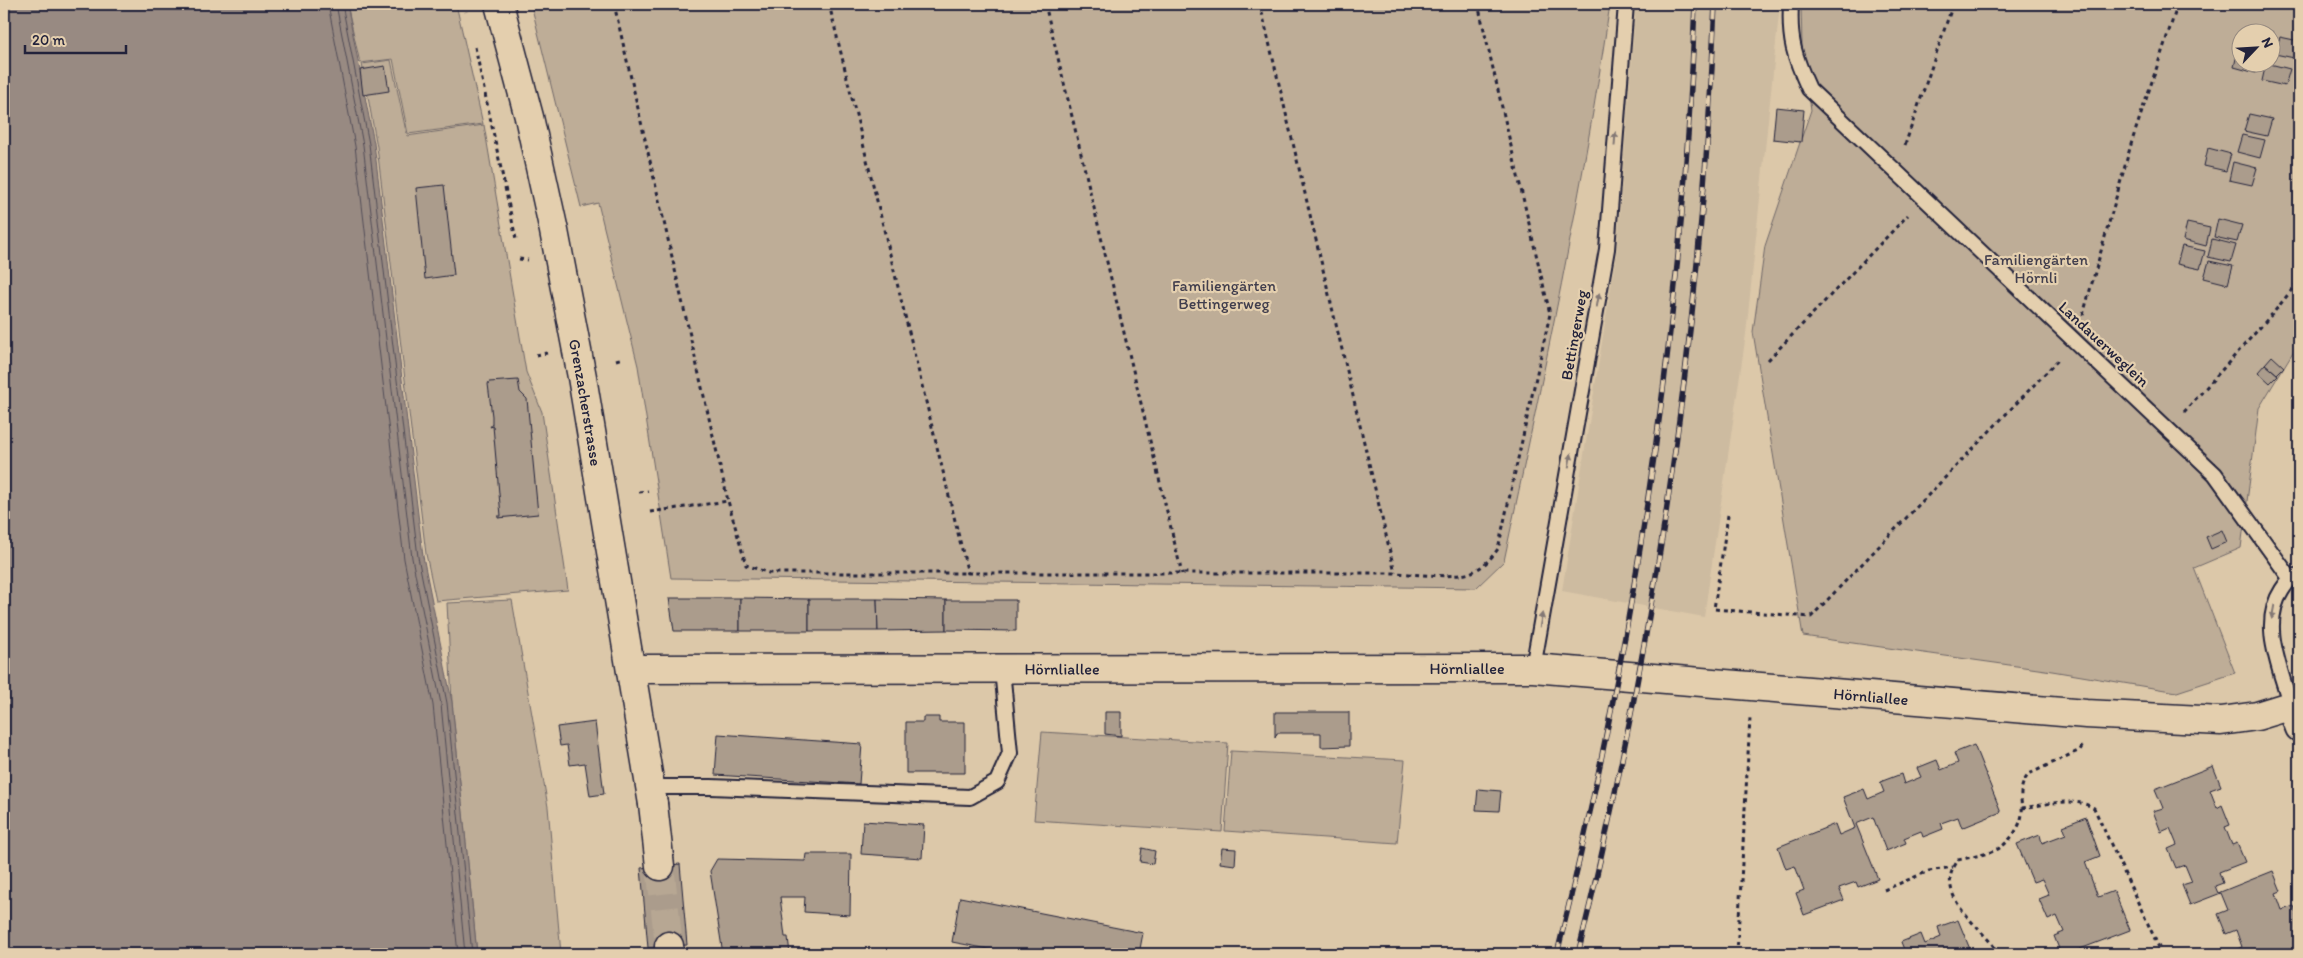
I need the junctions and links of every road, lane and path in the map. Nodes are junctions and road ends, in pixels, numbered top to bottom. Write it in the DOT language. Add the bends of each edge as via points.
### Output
graph roads {
  1 [pos="464,4"];
  2 [pos="499,4"];
  3 [pos="614,4"];
  4 [pos="829,4"];
  5 [pos="1045,4"];
  6 [pos="1260,4"];
  7 [pos="1478,4"];
  8 [pos="1626,4"];
  9 [pos="1791,4"];
  10 [pos="1953,4"];
  11 [pos="2178,4"];
  12 [pos="467,13"];
  13 [pos="473,40"];
  14 [pos="1896,171"];
  15 [pos="1924,198"];
  16 [pos="516,239"];
  17 [pos="2299,281"];
  18 [pos="2075,342"];
  19 [pos="622,358"];
  20 [pos="616,360"];
  21 [pos="1768,360"];
  22 [pos="2168,430"];
  23 [pos="648,491"];
  24 [pos="640,492"];
  25 [pos="728,502"];
  26 [pos="650,512"];
  27 [pos="1728,515"];
  28 [pos="1395,573"];
  29 [pos="968,574"];
  30 [pos="1182,574"];
  31 [pos="2294,577"];
  32 [pos="1533,668"];
  33 [pos="631,669"];
  34 [pos="1002,669"];
  35 [pos="1751,687"];
  36 [pos="2297,713"];
  37 [pos="2086,714"];
  38 [pos="652,796"];
  39 [pos="2022,808"];
  40 [pos="660,866"];
  41 [pos="1954,867"];
  42 [pos="1884,890"];
  43 [pos="1736,954"];
  44 [pos="1999,954"];
  45 [pos="2162,954"];
  1 -- 12 [label="path"];
  2 -- 33 [label="street, Grenzacherstrasse" via="554,231"];
  3 -- 25 [label="path"];
  4 -- 29 [label="path"];
  5 -- 30 [label="path"];
  6 -- 28 [label="path"];
  7 -- 28 [label="path" via="1550,314 1498,549 1487,563 1471,573"];
  32 -- 8 [label="lane, Bettingerweg, one-way" via="1607,249"];
  9 -- 14 [label="lane, Landauerweglein" via="1790,28 1795,60 1809,89"];
  10 -- 14 [label="path"];
  11 -- 18 [label="path" via="2132,141"];
  13 -- 16 [label="path"];
  14 -- 15 [label="lane, Landauerweglein"];
  15 -- 18 [label="lane, Landauerweglein"];
  15 -- 21 [label="path"];
  17 -- 22 [label="path"];
  18 -- 22 [label="lane, Landauerweglein"];
  18 -- 27 [label="path" via="1811,617 1714,609"];
  19 -- 20 [label="path"];
  22 -- 31 [label="lane, Landauerweglein" via="2215,474"];
  23 -- 24 [label="path"];
  25 -- 26 [label="path"];
  25 -- 29 [label="path" via="746,565 769,573"];
  28 -- 30 [label="path"];
  29 -- 30 [label="path"];
  31 -- 36 [label="lane, one-way" via="2276,598 2271,614 2272,635"];
  32 -- 34 [label="street, Hörnliallee"];
  32 -- 35 [label="street, Hörnliallee"];
  33 -- 34 [label="street, Hörnliallee"];
  33 -- 38 [label="street, Grenzacherstrasse"];
  34 -- 38 [label="lane" via="1010,753 997,782 970,797 711,787"];
  35 -- 37 [label="street, Hörnliallee"];
  35 -- 43 [label="path"];
  36 -- 37 [label="street, Hörnliallee" via="2221,722"];
  37 -- 39 [label="path" via="2083,746 2029,774 2023,782"];
  38 -- 40 [label="street, Grenzacherstrasse"];
  39 -- 41 [label="path" via="2019,826 2004,844 1958,860"];
  39 -- 45 [label="path" via="2085,802 2094,808"];
  41 -- 42 [label="path" via="1929,871"];
  41 -- 44 [label="path" via="1951,883 1959,907"];
}
